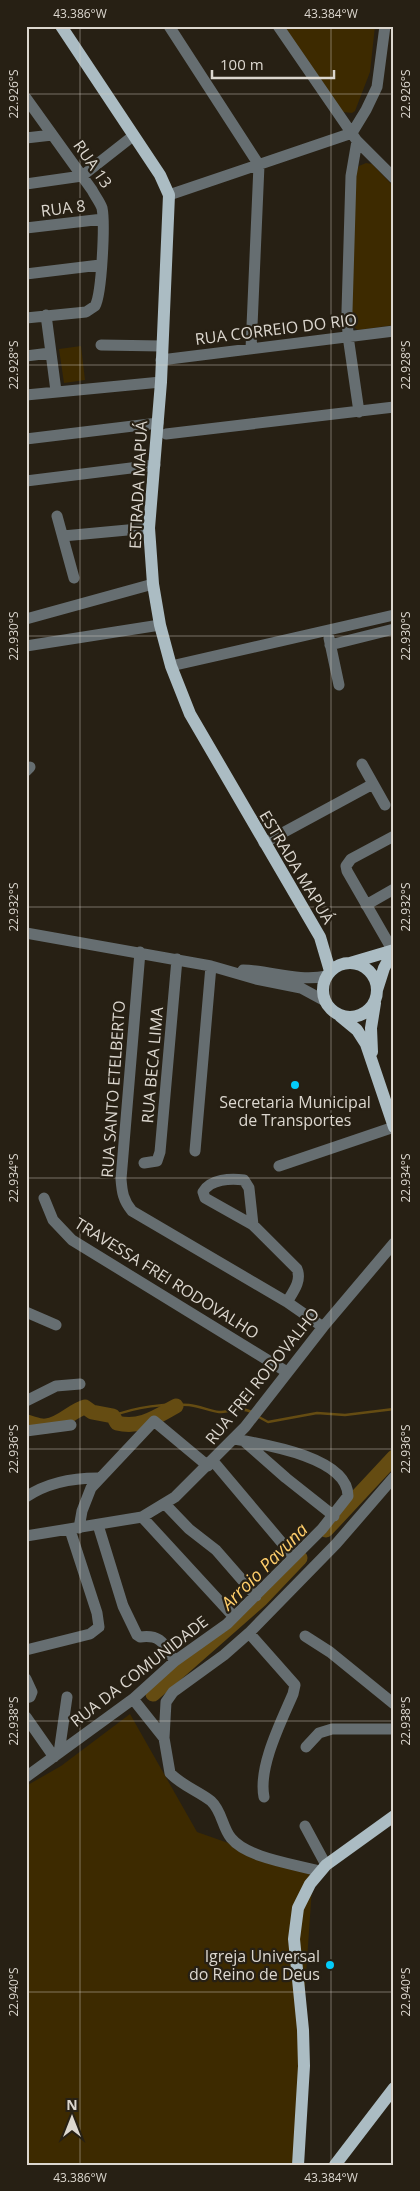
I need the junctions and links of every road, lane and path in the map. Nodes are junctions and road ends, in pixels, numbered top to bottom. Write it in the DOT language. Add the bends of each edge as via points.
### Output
graph roads {
  1 [pos="61,26"];
  2 [pos="169,26"];
  3 [pos="278,26"];
  4 [pos="385,26"];
  5 [pos="26,98"];
  6 [pos="52,135"];
  7 [pos="133,136"];
  8 [pos="355,137"];
  9 [pos="26,138"];
  10 [pos="259,165"];
  11 [pos="82,176"];
  12 [pos="394,178"];
  13 [pos="26,184"];
  14 [pos="168,195"];
  15 [pos="103,219"];
  16 [pos="26,228"];
  17 [pos="100,265"];
  18 [pos="26,274"];
  19 [pos="46,316"];
  20 [pos="26,318"];
  21 [pos="394,331"];
  22 [pos="348,336"];
  23 [pos="101,345"];
  24 [pos="162,346"];
  25 [pos="251,349"];
  26 [pos="50,353"];
  27 [pos="26,356"];
  28 [pos="161,360"];
  29 [pos="161,382"];
  30 [pos="56,391"];
  31 [pos="26,395"];
  32 [pos="394,407"];
  33 [pos="359,412"];
  34 [pos="162,429"];
  35 [pos="26,439"];
  36 [pos="155,465"];
  37 [pos="26,481"];
  38 [pos="57,516"];
  39 [pos="149,528"];
  40 [pos="63,536"];
  41 [pos="74,578"];
  42 [pos="153,584"];
  43 [pos="394,615"];
  44 [pos="26,619"];
  45 [pos="160,625"];
  46 [pos="394,630"];
  47 [pos="327,631"];
  48 [pos="330,644"];
  49 [pos="26,646"];
  50 [pos="170,666"];
  51 [pos="339,685"];
  52 [pos="362,764"];
  53 [pos="374,784"];
  54 [pos="385,804"];
  55 [pos="394,836"];
  56 [pos="264,843"];
  57 [pos="394,889"];
  58 [pos="366,905"];
  59 [pos="26,933"];
  60 [pos="320,937"];
  61 [pos="393,950"];
  62 [pos="140,952"];
  63 [pos="178,959"];
  64 [pos="348,963"];
  65 [pos="211,966"];
  66 [pos="226,969"];
  67 [pos="328,973"];
  68 [pos="376,995"];
  69 [pos="325,1001"];
  70 [pos="338,1015"];
  71 [pos="372,1057"];
  72 [pos="394,1127"];
  73 [pos="195,1151"];
  74 [pos="144,1163"];
  75 [pos="279,1166"];
  76 [pos="44,1198"];
  77 [pos="253,1224"];
  78 [pos="394,1243"];
  79 [pos="287,1302"];
  80 [pos="26,1312"];
  81 [pos="56,1325"];
  82 [pos="323,1327"];
  83 [pos="287,1372"];
  84 [pos="80,1384"];
  85 [pos="26,1401"];
  86 [pos="71,1425"];
  87 [pos="26,1431"];
  88 [pos="239,1440"];
  89 [pos="210,1463"];
  90 [pos="394,1477"];
  91 [pos="98,1478"];
  92 [pos="26,1497"];
  93 [pos="165,1504"];
  94 [pos="334,1516"];
  95 [pos="142,1517"];
  96 [pos="98,1525"];
  97 [pos="74,1529"];
  98 [pos="26,1536"];
  99 [pos="293,1556"];
  100 [pos="256,1596"];
  101 [pos="234,1617"];
  102 [pos="249,1633"];
  103 [pos="305,1636"];
  104 [pos="26,1650"];
  105 [pos="176,1661"];
  106 [pos="26,1679"];
  107 [pos="67,1696"];
  108 [pos="26,1698"];
  109 [pos="133,1699"];
  110 [pos="394,1704"];
  111 [pos="165,1710"];
  112 [pos="26,1717"];
  113 [pos="148,1719"];
  114 [pos="394,1729"];
  115 [pos="164,1738"];
  116 [pos="306,1747"];
  117 [pos="56,1755"];
  118 [pos="26,1777"];
  119 [pos="264,1797"];
  120 [pos="394,1816"];
  121 [pos="305,1826"];
  122 [pos="322,1868"];
  123 [pos="394,2088"];
  124 [pos="298,2165"];
  125 [pos="335,2165"];
  1 -- 7 [label="main road, ESTRADA MAPUÁ"];
  2 -- 10 [label="street"];
  3 -- 8 [label="street"];
  4 -- 8 [label="street" via="377,87"];
  5 -- 6 [label="street, RUA 13"];
  6 -- 9 [label="street"];
  6 -- 11 [label="street, RUA 13"];
  7 -- 11 [label="street"];
  7 -- 14 [label="main road, ESTRADA MAPUÁ" via="160,175"];
  8 -- 10 [label="street"];
  8 -- 12 [label="street"];
  8 -- 22 [label="street" via="351,176"];
  10 -- 14 [label="street"];
  10 -- 25 [label="street"];
  11 -- 13 [label="street"];
  11 -- 15 [label="street, RUA 13" via="102,206"];
  14 -- 24 [label="main road, ESTRADA MAPUÁ"];
  15 -- 16 [label="street, RUA 8"];
  15 -- 17 [label="street, RUA 13"];
  17 -- 18 [label="street"];
  17 -- 19 [label="street, RUA 13" via="97,302 92,310"];
  19 -- 20 [label="street"];
  19 -- 26 [label="street"];
  21 -- 22 [label="street, RUA CORREIO DO RIO"];
  22 -- 25 [label="street, RUA CORREIO DO RIO"];
  22 -- 33 [label="street"];
  23 -- 24 [label="street"];
  24 -- 28 [label="main road, ESTRADA MAPUÁ"];
  25 -- 28 [label="street, RUA CORREIO DO RIO"];
  26 -- 27 [label="street"];
  26 -- 30 [label="street"];
  28 -- 29 [label="main road, ESTRADA MAPUÁ"];
  29 -- 30 [label="street"];
  29 -- 34 [label="main road, ESTRADA MAPUÁ"];
  30 -- 31 [label="street"];
  32 -- 33 [label="street"];
  33 -- 34 [label="street"];
  34 -- 35 [label="street"];
  34 -- 36 [label="main road, ESTRADA MAPUÁ"];
  36 -- 37 [label="street"];
  36 -- 39 [label="main road, ESTRADA MAPUÁ"];
  38 -- 40 [label="street"];
  39 -- 40 [label="street"];
  39 -- 42 [label="main road, ESTRADA MAPUÁ"];
  40 -- 41 [label="street"];
  42 -- 44 [label="street"];
  42 -- 45 [label="main road, ESTRADA MAPUÁ"];
  43 -- 47 [label="street"];
  45 -- 49 [label="street"];
  45 -- 50 [label="main road, ESTRADA MAPUÁ"];
  46 -- 48 [label="street"];
  47 -- 48 [label="street"];
  47 -- 50 [label="street"];
  48 -- 51 [label="street"];
  50 -- 56 [label="main road, ESTRADA MAPUÁ" via="190,714"];
  52 -- 53 [label="street"];
  53 -- 54 [label="street"];
  53 -- 56 [label="street"];
  55 -- 58 [label="street" via="347,863 347,871"];
  56 -- 60 [label="main road, ESTRADA MAPUÁ"];
  57 -- 58 [label="street"];
  58 -- 61 [label="street"];
  59 -- 62 [label="street"];
  60 -- 64 [label="main road, ESTRADA MAPUÁ"];
  60 -- 67 [label="main road, ESTRADA MAPUÁ"];
  61 -- 64 [label="main road"];
  61 -- 68 [label="main road"];
  62 -- 63 [label="street"];
  62 -- 79 [label="street, RUA SANTO ETELBERTO" via="121,1179 125,1202 132,1211"];
  63 -- 65 [label="street"];
  63 -- 74 [label="street, RUA BECA LIMA" via="160,1152 157,1161"];
  64 -- 67 [label="main road"];
  64 -- 68 [label="main road" via="369,971 374,977"];
  65 -- 66 [label="street"];
  65 -- 73 [label="street"];
  66 -- 67 [label="street" via="302,979"];
  66 -- 69 [label="street" via="301,988"];
  67 -- 69 [label="main road" via="322,988"];
  68 -- 70 [label="main road" via="360,1016"];
  68 -- 71 [label="main road" via="371,1028"];
  69 -- 70 [label="main road"];
  70 -- 71 [label="main road" via="357,1030"];
  71 -- 72 [label="main road"];
  72 -- 75 [label="street"];
  76 -- 83 [label="street, TRAVESSA FREI RODOVALHO" via="52,1220 72,1240"];
  77 -- 77 [label="street" via="249,1188 244,1180 231,1179 205,1188 205,1198"];
  77 -- 79 [label="street" via="299,1273 298,1283"];
  78 -- 82 [label="street, RUA FREI RODOVALHO"];
  79 -- 82 [label="street, RUA SANTO ETELBERTO"];
  80 -- 81 [label="street"];
  82 -- 83 [label="street, RUA FREI RODOVALHO"];
  83 -- 88 [label="street, RUA FREI RODOVALHO" via="245,1427"];
  84 -- 85 [label="street" via="56,1386"];
  86 -- 87 [label="street"];
  88 -- 89 [label="street, RUA FREI RODOVALHO"];
  88 -- 94 [label="street"];
  88 -- 94 [label="street, RUA DA COMUNIDADE" via="292,1451 330,1469 346,1484 348,1496"];
  89 -- 91 [label="street" via="154,1421"];
  89 -- 93 [label="street, RUA FREI RODOVALHO"];
  89 -- 99 [label="street"];
  90 -- 102 [label="street" via="336,1544"];
  91 -- 92 [label="street" via="64,1480"];
  91 -- 97 [label="street"];
  93 -- 95 [label="street, RUA FREI RODOVALHO"];
  93 -- 100 [label="street" via="216,1550"];
  94 -- 99 [label="street, RUA DA COMUNIDADE"];
  95 -- 96 [label="street, RUA FREI RODOVALHO"];
  95 -- 101 [label="street"];
  96 -- 97 [label="street, RUA FREI RODOVALHO"];
  96 -- 105 [label="street" via="124,1606 137,1635 160,1639"];
  97 -- 98 [label="street, RUA FREI RODOVALHO"];
  97 -- 104 [label="street" via="99,1627 90,1634"];
  99 -- 100 [label="street, RUA DA COMUNIDADE"];
  100 -- 101 [label="street, RUA DA COMUNIDADE"];
  101 -- 105 [label="street, RUA DA COMUNIDADE"];
  102 -- 111 [label="street" via="179,1686 168,1697"];
  102 -- 119 [label="street" via="294,1685 266,1765 262,1788"];
  103 -- 110 [label="street"];
  105 -- 109 [label="street, RUA DA COMUNIDADE"];
  106 -- 108 [label="street" via="32,1694"];
  107 -- 117 [label="street"];
  109 -- 113 [label="street"];
  109 -- 117 [label="street, RUA DA COMUNIDADE"];
  111 -- 113 [label="street"];
  111 -- 115 [label="street"];
  112 -- 117 [label="street"];
  113 -- 115 [label="street"];
  114 -- 116 [label="street" via="332,1729 319,1733"];
  115 -- 122 [label="street" via="170,1773 211,1802 235,1843 256,1854"];
  117 -- 118 [label="street, RUA DA COMUNIDADE"];
  120 -- 122 [label="main road"];
  121 -- 122 [label="street"];
  122 -- 124 [label="main road" via="302,1897 294,1939 304,2066"];
  123 -- 125 [label="main road"];
}
